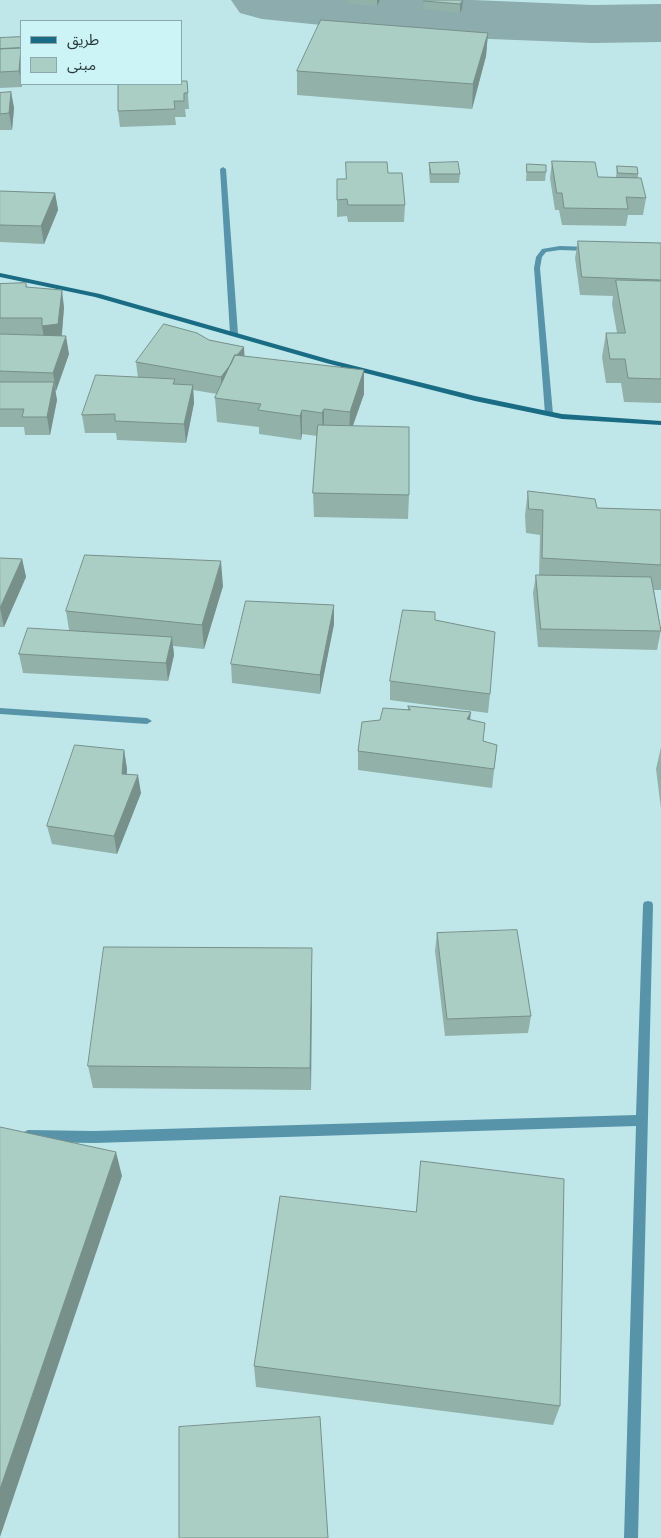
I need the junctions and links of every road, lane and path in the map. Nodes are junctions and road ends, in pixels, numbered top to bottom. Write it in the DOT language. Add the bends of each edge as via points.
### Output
graph roads {
  1 [pos="223,169"];
  2 [pos="597,249"];
  3 [pos="0,276"];
  4 [pos="234,334"];
  5 [pos="549,414"];
  6 [pos="661,424"];
  7 [pos="0,711"];
  8 [pos="147,721"];
  9 [pos="648,905"];
  10 [pos="642,1120"];
  11 [pos="19,1136"];
  12 [pos="631,1538"];
  1 -- 4 [label="street"];
  2 -- 5 [label="street" via="544,250 539,257 537,268"];
  3 -- 4 [label="main road" via="112,300"];
  4 -- 5 [label="main road" via="446,391"];
  5 -- 6 [label="main road"];
  7 -- 8 [label="street"];
  9 -- 10 [label="street"];
  10 -- 11 [label="street" via="94,1137"];
  10 -- 12 [label="street"];
}
